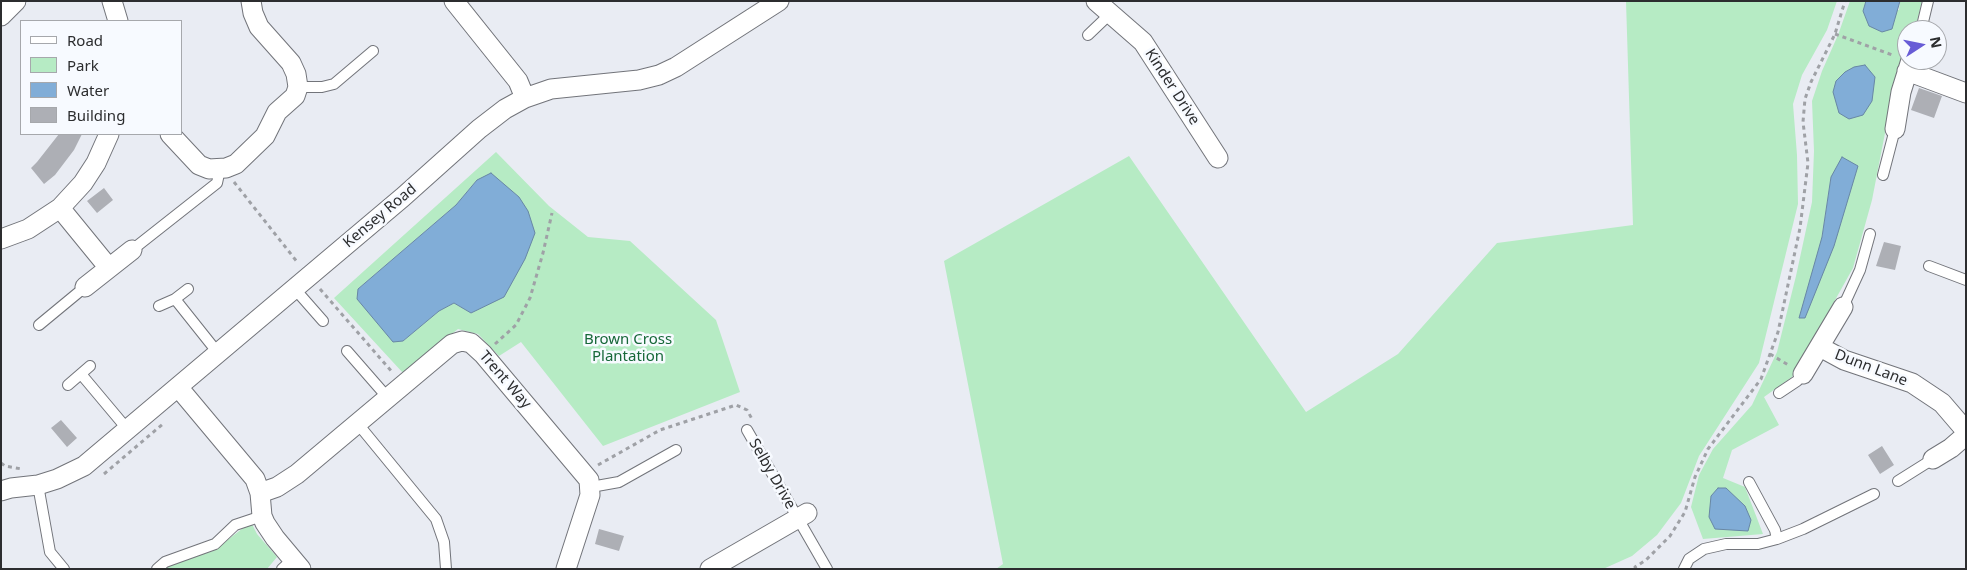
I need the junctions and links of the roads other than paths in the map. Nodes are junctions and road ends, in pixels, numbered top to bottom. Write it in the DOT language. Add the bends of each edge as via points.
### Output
graph roads {
  1 [pos="16,1"];
  2 [pos="112,1"];
  3 [pos="251,1"];
  4 [pos="454,1"];
  5 [pos="779,1"];
  6 [pos="1928,1"];
  7 [pos="1103,7"];
  8 [pos="1,16"];
  9 [pos="118,20"];
  10 [pos="1923,20"];
  11 [pos="1088,35"];
  12 [pos="373,51"];
  13 [pos="1908,70"];
  14 [pos="1922,70"];
  15 [pos="298,87"];
  16 [pos="1966,92"];
  17 [pos="525,98"];
  18 [pos="1895,129"];
  19 [pos="109,135"];
  20 [pos="171,135"];
  21 [pos="1218,158"];
  22 [pos="220,169"];
  23 [pos="1884,176"];
  24 [pos="60,208"];
  25 [pos="1870,234"];
  26 [pos="1,238"];
  27 [pos="132,250"];
  28 [pos="1928,266"];
  29 [pos="109,268"];
  30 [pos="1966,280"];
  31 [pos="85,287"];
  32 [pos="294,288"];
  33 [pos="188,289"];
  34 [pos="175,298"];
  35 [pos="158,306"];
  36 [pos="1843,307"];
  37 [pos="322,321"];
  38 [pos="39,325"];
  39 [pos="1820,347"];
  40 [pos="347,351"];
  41 [pos="218,353"];
  42 [pos="90,366"];
  43 [pos="81,374"];
  44 [pos="1803,374"];
  45 [pos="68,385"];
  46 [pos="178,387"];
  47 [pos="1779,393"];
  48 [pos="388,398"];
  49 [pos="358,424"];
  50 [pos="752,428"];
  51 [pos="128,430"];
  52 [pos="1966,431"];
  53 [pos="1966,435"];
  54 [pos="676,450"];
  55 [pos="1933,459"];
  56 [pos="588,480"];
  57 [pos="1898,481"];
  58 [pos="1749,482"];
  59 [pos="4,485"];
  60 [pos="38,485"];
  61 [pos="260,493"];
  62 [pos="1874,494"];
  63 [pos="262,516"];
  64 [pos="802,516"];
  65 [pos="1777,538"];
  66 [pos="292,565"];
  67 [pos="64,569"];
  68 [pos="157,569"];
  69 [pos="446,569"];
  70 [pos="566,569"];
  71 [pos="710,569"];
  72 [pos="827,569"];
  73 [pos="1684,569"];
  1 -- 8 [label="street"];
  2 -- 9 [label="street"];
  3 -- 15 [label="street" via="259,27 291,63"];
  4 -- 17 [label="street" via="518,80"];
  5 -- 17 [label="street, Kensey Road" via="676,68 659,75 639,80 565,86"];
  6 -- 10 [label="lane"];
  7 -- 11 [label="lane"];
  7 -- 21 [label="street, Kinder Drive" via="1143,42"];
  12 -- 15 [label="lane" via="334,84"];
  13 -- 18 [label="street" via="1900,92"];
  14 -- 16 [label="street"];
  15 -- 22 [label="street" via="294,96 277,112 265,136 236,164"];
  17 -- 32 [label="street, Kensey Road" via="479,129"];
  18 -- 23 [label="lane"];
  19 -- 24 [label="street" via="96,163"];
  20 -- 22 [label="street" via="199,166"];
  22 -- 27 [label="lane" via="217,183"];
  24 -- 26 [label="street" via="28,229"];
  24 -- 29 [label="street"];
  25 -- 36 [label="lane" via="1860,270"];
  27 -- 29 [label="street"];
  28 -- 30 [label="lane"];
  29 -- 31 [label="street"];
  31 -- 38 [label="lane"];
  32 -- 37 [label="lane"];
  32 -- 41 [label="street, Kensey Road"];
  33 -- 34 [label="lane"];
  34 -- 35 [label="lane"];
  34 -- 41 [label="lane"];
  36 -- 39 [label="street, Dunn Lane"];
  39 -- 44 [label="street, Dunn Lane"];
  39 -- 52 [label="street, Dunn Lane" via="1844,360 1912,383 1942,403"];
  40 -- 48 [label="lane"];
  41 -- 46 [label="street, Kensey Road"];
  42 -- 43 [label="lane"];
  43 -- 45 [label="lane"];
  43 -- 51 [label="lane"];
  44 -- 47 [label="lane"];
  46 -- 51 [label="street, Kensey Road"];
  46 -- 61 [label="street" via="255,479"];
  48 -- 49 [label="street, Trent Way"];
  48 -- 56 [label="street, Trent Way" via="452,344 471,343"];
  49 -- 61 [label="street, Trent Way" via="297,474"];
  49 -- 69 [label="lane" via="436,519 444,542"];
  50 -- 64 [label="lane, Selby Drive"];
  51 -- 60 [label="street, Kensey Road" via="84,466 57,480"];
  53 -- 55 [label="street"];
  54 -- 56 [label="lane" via="619,482"];
  55 -- 57 [label="lane"];
  56 -- 70 [label="street" via="590,494"];
  58 -- 65 [label="lane"];
  59 -- 60 [label="street, Kensey Road"];
  60 -- 67 [label="lane" via="50,552"];
  61 -- 63 [label="street"];
  62 -- 65 [label="lane" via="1803,529"];
  63 -- 66 [label="street"];
  63 -- 68 [label="lane" via="236,526 215,544 166,562"];
  64 -- 71 [label="street, Selby Drive"];
  64 -- 72 [label="lane, Selby Drive"];
  65 -- 73 [label="lane" via="1758,544 1726,544 1704,549 1690,559"];
}
